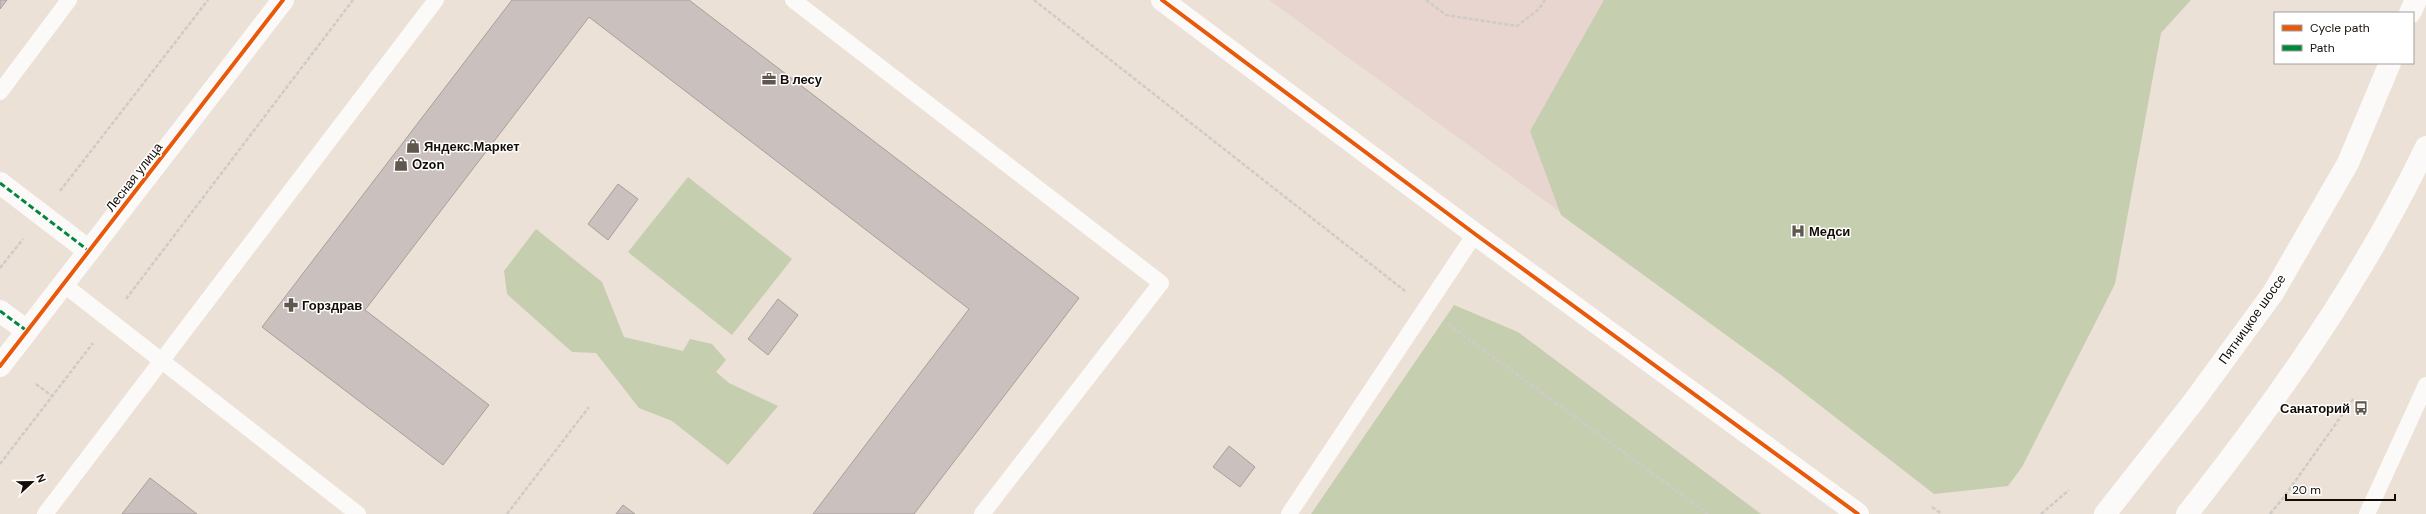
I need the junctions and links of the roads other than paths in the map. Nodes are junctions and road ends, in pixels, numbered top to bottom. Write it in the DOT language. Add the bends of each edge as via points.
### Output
graph roads {
  1 [pos="69,0"];
  2 [pos="283,0"];
  3 [pos="436,0"];
  4 [pos="793,0"];
  5 [pos="1162,0"];
  6 [pos="2416,0"];
  7 [pos="2410,12"];
  8 [pos="2390,64"];
  9 [pos="0,92"];
  10 [pos="2426,146"];
  11 [pos="0,184"];
  12 [pos="1475,234"];
  13 [pos="89,250"];
  14 [pos="63,284"];
  15 [pos="0,311"];
  16 [pos="27,331"];
  17 [pos="162,362"];
  18 [pos="0,366"];
  19 [pos="2426,386"];
  20 [pos="45,514"];
  21 [pos="358,514"];
  22 [pos="982,514"];
  23 [pos="1288,514"];
  24 [pos="1858,514"];
  25 [pos="2105,514"];
  26 [pos="2187,514"];
  27 [pos="2367,514"];
  1 -- 9 [label="lane"];
  2 -- 13 [label="street, Лесная улица"];
  3 -- 17 [label="lane"];
  4 -- 22 [label="lane" via="1161,283"];
  5 -- 12 [label="street"];
  6 -- 7 [label="street"];
  8 -- 25 [label="street, Пятницкое шоссе" via="2348,163 2273,293 2194,401"];
  10 -- 26 [label="street" via="2401,200 2332,316 2241,445"];
  11 -- 13 [label="street"];
  12 -- 23 [label="lane"];
  12 -- 24 [label="street"];
  13 -- 14 [label="street, Лесная улица"];
  14 -- 16 [label="street, Лесная улица"];
  14 -- 17 [label="lane"];
  15 -- 16 [label="street"];
  16 -- 18 [label="street, Лесная улица"];
  17 -- 20 [label="lane"];
  17 -- 21 [label="lane"];
  19 -- 27 [label="lane"];
}
